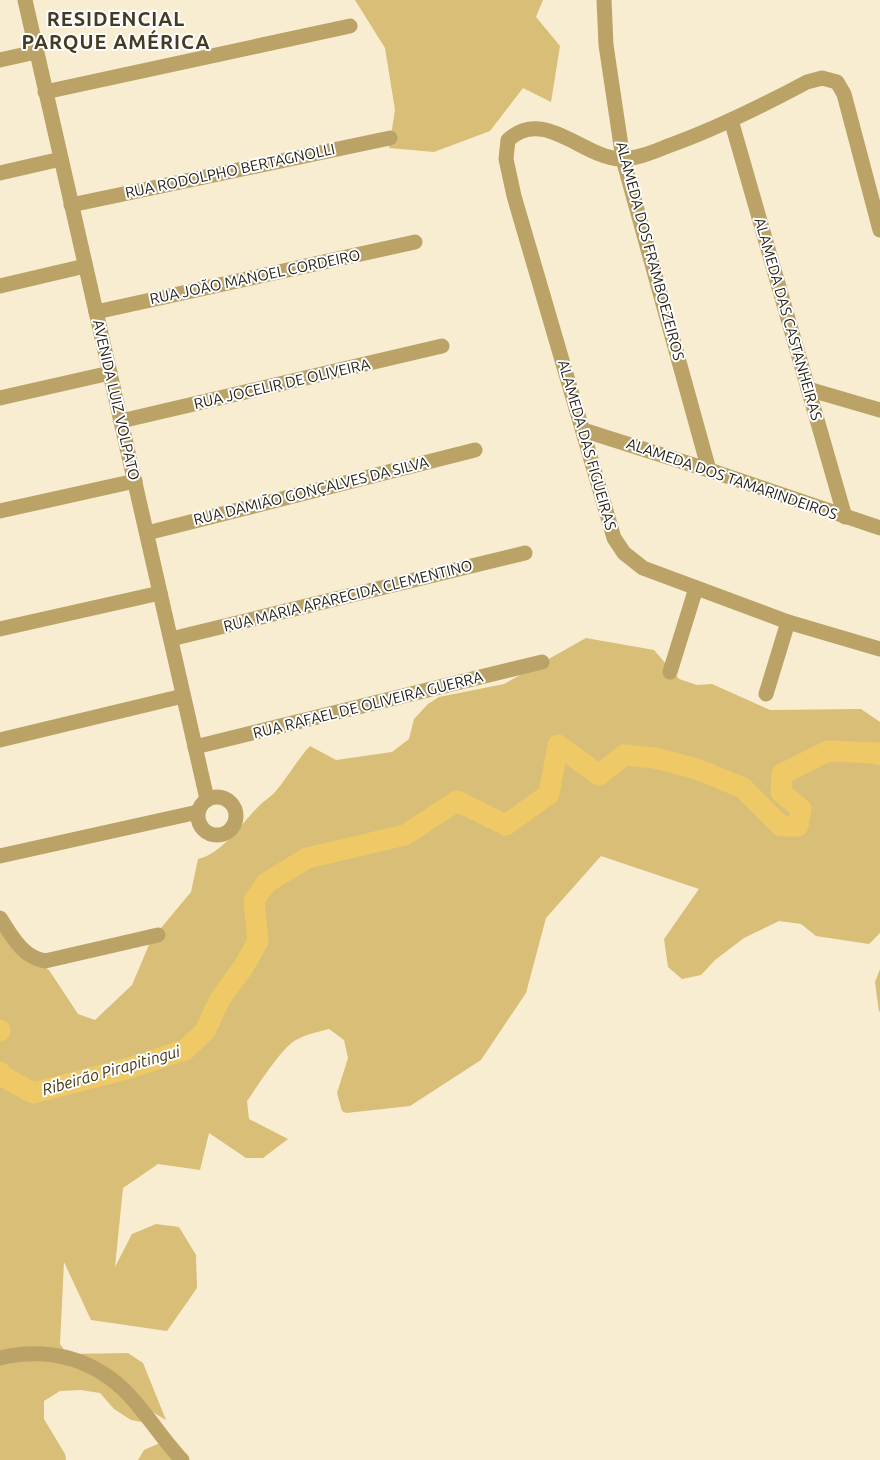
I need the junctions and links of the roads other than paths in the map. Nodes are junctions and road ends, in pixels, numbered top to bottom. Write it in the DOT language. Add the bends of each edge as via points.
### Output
graph roads {
  1 [pos="24,0"];
  2 [pos="604,0"];
  3 [pos="350,26"];
  4 [pos="36,52"];
  5 [pos="0,60"];
  6 [pos="45,92"];
  7 [pos="732,120"];
  8 [pos="390,138"];
  9 [pos="60,159"];
  10 [pos="623,159"];
  11 [pos="0,173"];
  12 [pos="71,205"];
  13 [pos="880,230"];
  14 [pos="415,242"];
  15 [pos="85,266"];
  16 [pos="0,286"];
  17 [pos="96,312"];
  18 [pos="442,346"];
  19 [pos="110,373"];
  20 [pos="808,388"];
  21 [pos="0,398"];
  22 [pos="880,410"];
  23 [pos="121,421"];
  24 [pos="584,430"];
  25 [pos="475,450"];
  26 [pos="709,470"];
  27 [pos="135,481"];
  28 [pos="0,511"];
  29 [pos="844,517"];
  30 [pos="880,528"];
  31 [pos="147,533"];
  32 [pos="525,553"];
  33 [pos="696,588"];
  34 [pos="160,593"];
  35 [pos="788,622"];
  36 [pos="0,629"];
  37 [pos="171,639"];
  38 [pos="880,650"];
  39 [pos="542,662"];
  40 [pos="670,672"];
  41 [pos="766,694"];
  42 [pos="184,696"];
  43 [pos="0,740"];
  44 [pos="195,748"];
  45 [pos="207,799"];
  46 [pos="198,812"];
  47 [pos="0,856"];
  48 [pos="0,918"];
  49 [pos="158,935"];
  50 [pos="0,1358"];
  51 [pos="182,1460"];
  1 -- 4 [label="street, AVENIDA LUIZ VOLPATO"];
  2 -- 10 [label="street, ALAMEDA DOS FRAMBOEZEIROS" via="606,44"];
  3 -- 6 [label="street"];
  4 -- 5 [label="street"];
  4 -- 6 [label="street, AVENIDA LUIZ VOLPATO"];
  6 -- 9 [label="street, AVENIDA LUIZ VOLPATO"];
  7 -- 10 [label="street" via="637,158"];
  7 -- 13 [label="street" via="807,82 822,78 837,82 844,94"];
  7 -- 20 [label="street, ALAMEDA DAS CASTANHEIRAS"];
  8 -- 12 [label="street, RUA RODOLPHO BERTAGNOLLI"];
  9 -- 11 [label="street"];
  9 -- 12 [label="street, AVENIDA LUIZ VOLPATO"];
  10 -- 24 [label="street, ALAMEDA DAS FIGUEIRAS" via="612,158 549,131 531,128 518,131 508,140 506,159 514,196"];
  10 -- 26 [label="street, ALAMEDA DOS FRAMBOEZEIROS"];
  12 -- 15 [label="street, AVENIDA LUIZ VOLPATO"];
  14 -- 17 [label="street, RUA JOÃO MANOEL CORDEIRO"];
  15 -- 16 [label="street"];
  15 -- 17 [label="street, AVENIDA LUIZ VOLPATO"];
  17 -- 19 [label="street, AVENIDA LUIZ VOLPATO"];
  18 -- 23 [label="street, RUA JOCELIR DE OLIVEIRA"];
  19 -- 21 [label="street"];
  19 -- 23 [label="street, AVENIDA LUIZ VOLPATO"];
  20 -- 22 [label="street"];
  20 -- 29 [label="street, ALAMEDA DAS CASTANHEIRAS"];
  23 -- 27 [label="street, AVENIDA LUIZ VOLPATO"];
  24 -- 26 [label="street, ALAMEDA DOS TAMARINDEIROS"];
  24 -- 33 [label="street, ALAMEDA DAS FIGUEIRAS" via="614,538 624,553 643,568"];
  25 -- 31 [label="street, RUA DAMIÃO GONÇALVES DA SILVA"];
  26 -- 29 [label="street, ALAMEDA DOS TAMARINDEIROS"];
  27 -- 28 [label="street"];
  27 -- 31 [label="street, AVENIDA LUIZ VOLPATO"];
  29 -- 30 [label="street, ALAMEDA DOS TAMARINDEIROS"];
  31 -- 34 [label="street, AVENIDA LUIZ VOLPATO"];
  32 -- 37 [label="street, RUA MARIA APARECIDA CLEMENTINO"];
  33 -- 35 [label="street, ALAMEDA DAS FIGUEIRAS"];
  33 -- 40 [label="street"];
  34 -- 36 [label="street"];
  34 -- 37 [label="street, AVENIDA LUIZ VOLPATO"];
  35 -- 38 [label="street, ALAMEDA DAS FIGUEIRAS"];
  35 -- 41 [label="street"];
  37 -- 42 [label="street, AVENIDA LUIZ VOLPATO"];
  39 -- 44 [label="street, RUA RAFAEL DE OLIVEIRA GUERRA"];
  42 -- 43 [label="street"];
  42 -- 44 [label="street, AVENIDA LUIZ VOLPATO"];
  44 -- 45 [label="street, AVENIDA LUIZ VOLPATO"];
  45 -- 46 [label="street"];
  45 -- 46 [label="street" via="215,797 229,801 236,814 232,828 219,835 206,832 200,826"];
  46 -- 47 [label="street"];
  48 -- 49 [label="street" via="23,951 34,959 45,961"];
  50 -- 51 [label="street" via="56,1354 90,1364 123,1390"];
}
